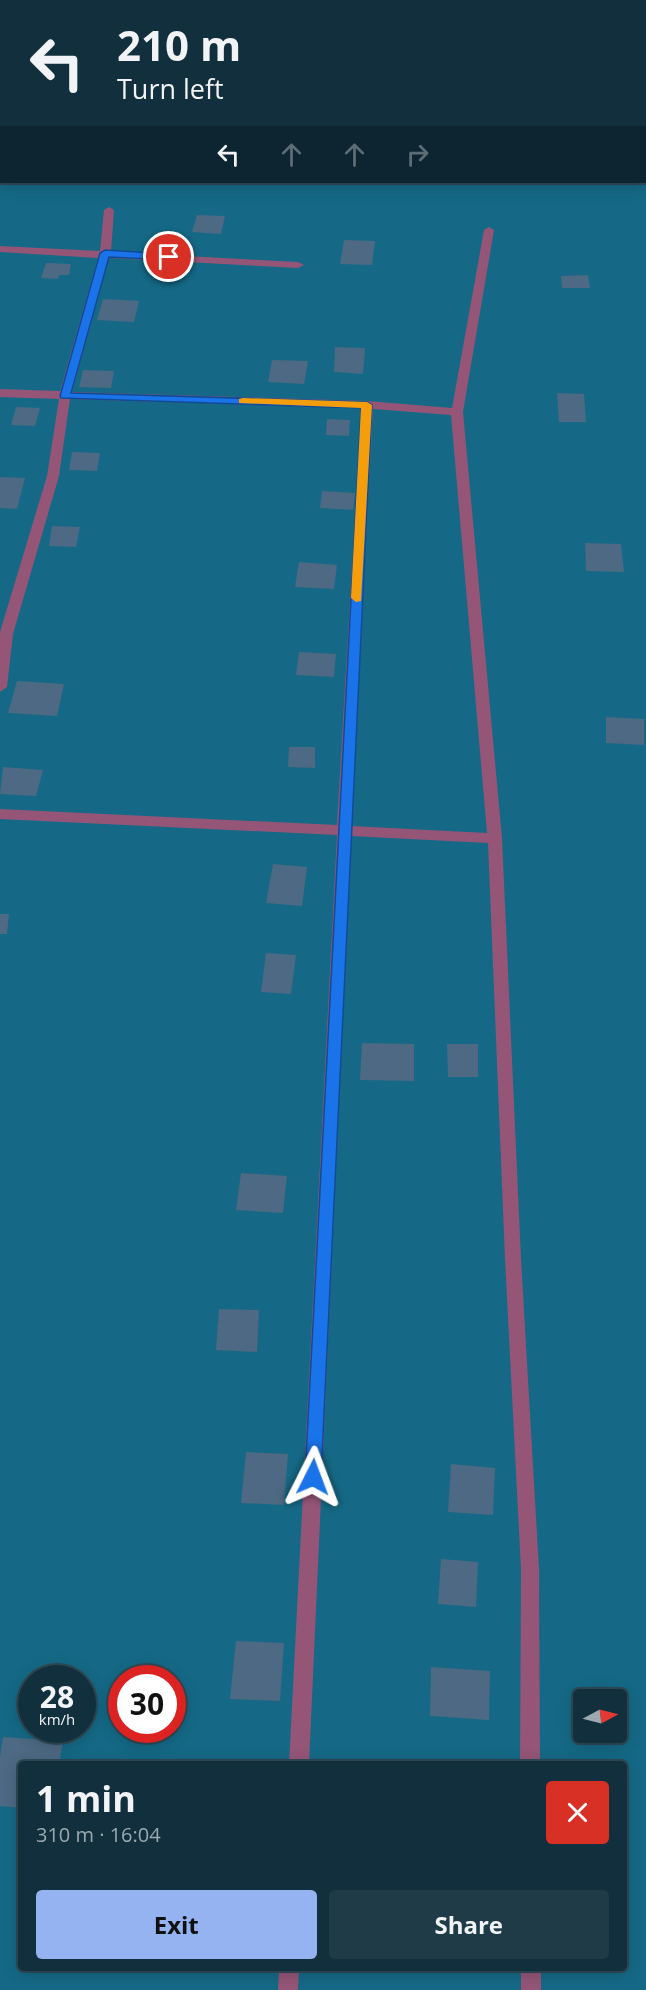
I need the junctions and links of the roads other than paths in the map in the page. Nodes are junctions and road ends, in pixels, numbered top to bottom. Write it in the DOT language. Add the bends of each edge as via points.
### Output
graph roads {
  1 [pos="109,210"];
  2 [pos="489,230"];
  3 [pos="0,249"];
  4 [pos="105,253"];
  5 [pos="298,265"];
  6 [pos="0,393"];
  7 [pos="65,396"];
  8 [pos="367,405"];
  9 [pos="457,412"];
  10 [pos="0,687"];
  11 [pos="0,814"];
  12 [pos="344,830"];
  13 [pos="495,838"];
  14 [pos="299,1761"];
  15 [pos="530,1761"];
  16 [pos="290,1971"];
  17 [pos="531,1971"];
  18 [pos="288,1990"];
  19 [pos="531,1990"];
  1 -- 4 [label="street"];
  2 -- 9 [label="street"];
  3 -- 4 [label="street"];
  4 -- 5 [label="street"];
  4 -- 7 [label="street"];
  6 -- 7 [label="street"];
  7 -- 8 [label="street"];
  7 -- 10 [label="street" via="53,477 6,634"];
  8 -- 9 [label="street"];
  8 -- 12 [label="street"];
  9 -- 13 [label="street"];
  11 -- 12 [label="street"];
  12 -- 13 [label="street"];
  12 -- 14 [label="street"];
  13 -- 15 [label="street" via="530,1569"];
  16 -- 18 [label="street"];
  17 -- 19 [label="street"];
}
